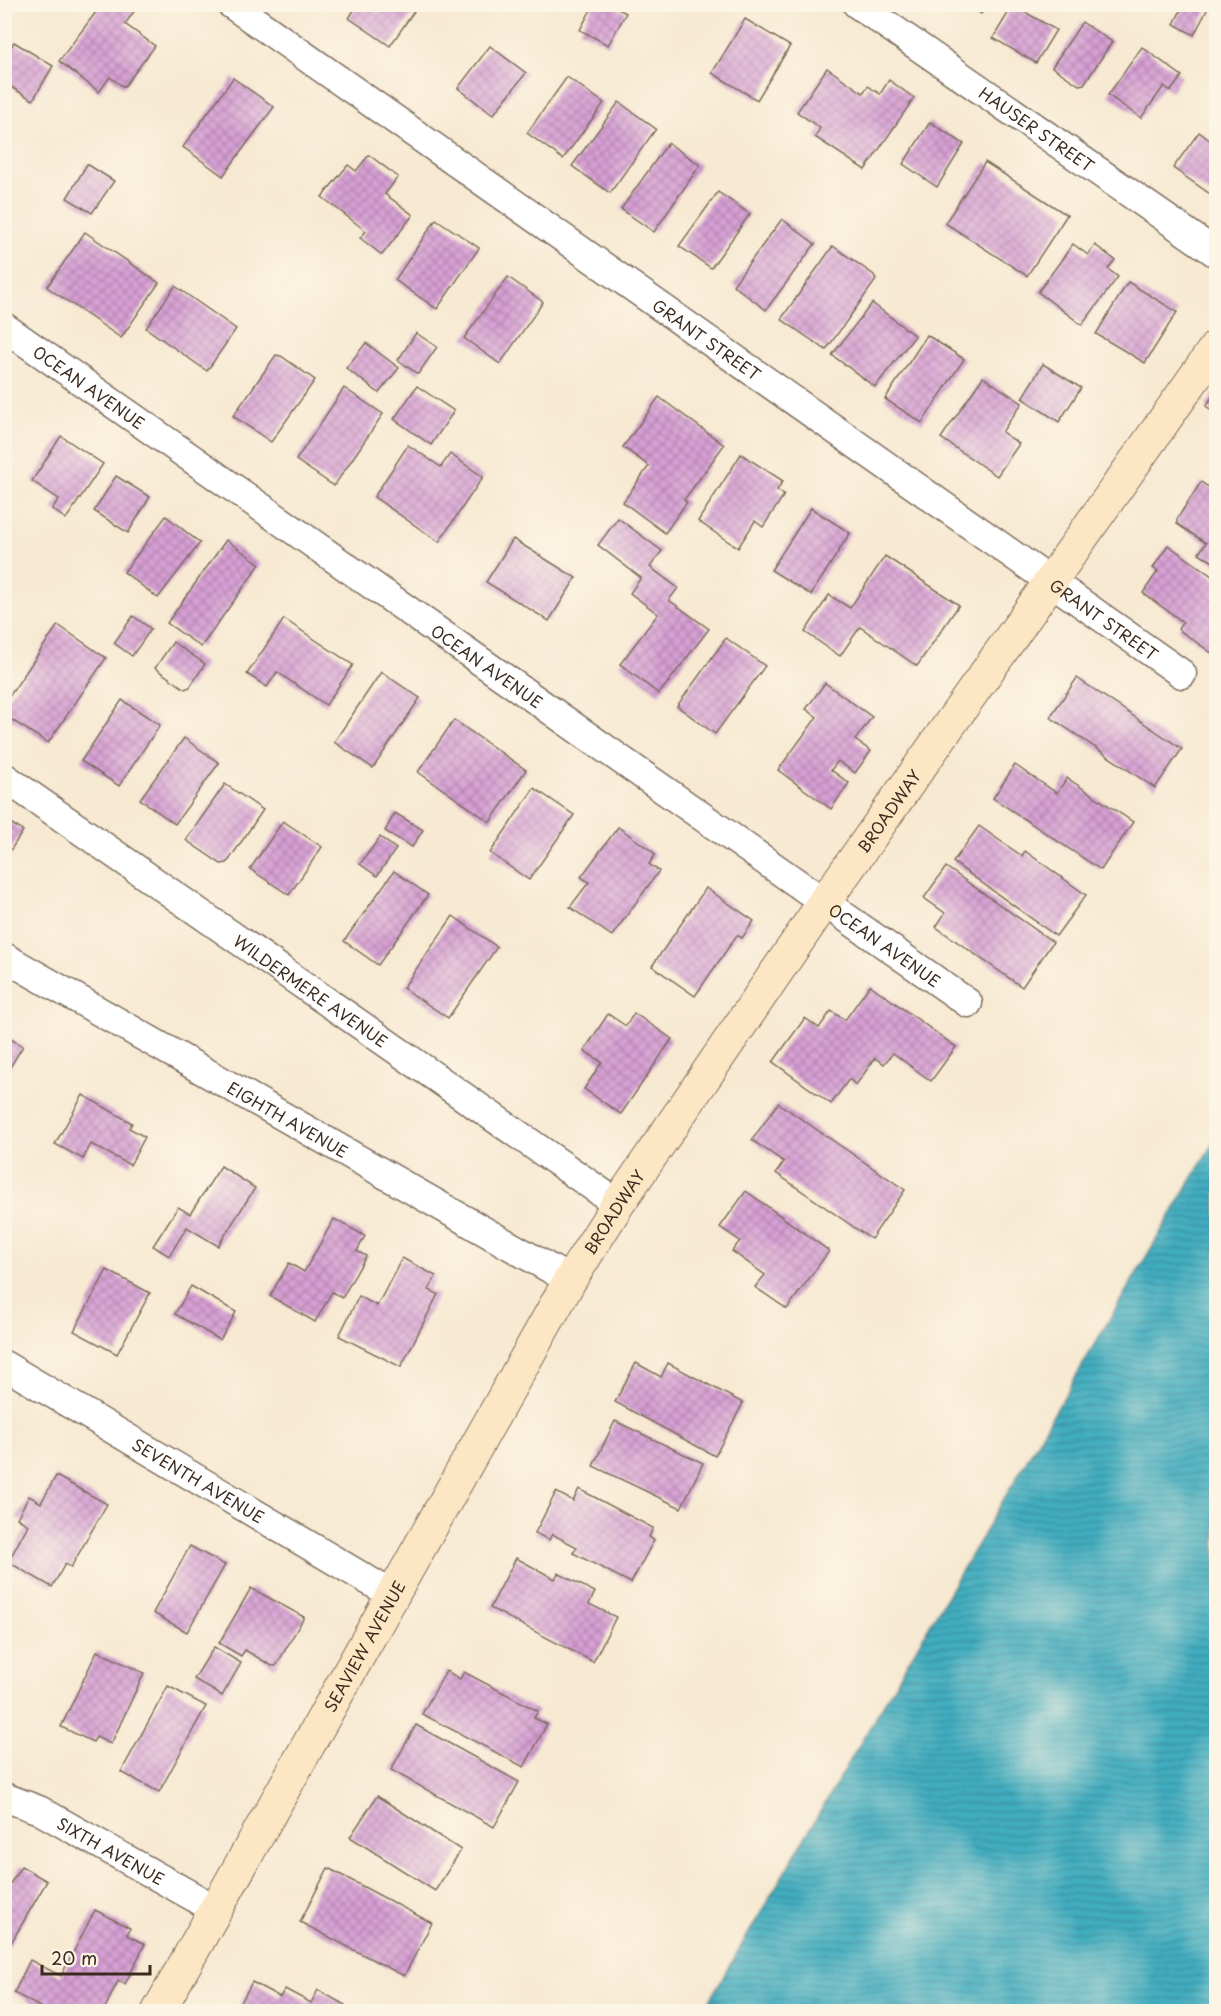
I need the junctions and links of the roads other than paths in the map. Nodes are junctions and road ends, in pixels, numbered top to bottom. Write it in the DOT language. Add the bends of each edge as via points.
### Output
graph roads {
  1 [pos="231,4"];
  2 [pos="857,4"];
  3 [pos="1216,253"];
  4 [pos="4,327"];
  5 [pos="1216,347"];
  6 [pos="1052,581"];
  7 [pos="1182,674"];
  8 [pos="4,777"];
  9 [pos="825,901"];
  10 [pos="4,957"];
  11 [pos="968,1003"];
  12 [pos="618,1204"];
  13 [pos="570,1280"];
  14 [pos="4,1365"];
  15 [pos="393,1595"];
  16 [pos="4,1797"];
  17 [pos="215,1909"];
  18 [pos="158,2012"];
  1 -- 6 [label="street, GRANT STREET"];
  2 -- 3 [label="street, HAUSER STREET"];
  4 -- 9 [label="street, OCEAN AVENUE"];
  5 -- 6 [label="street, BROADWAY"];
  6 -- 7 [label="street, GRANT STREET"];
  6 -- 9 [label="street, BROADWAY"];
  8 -- 12 [label="street, WILDERMERE AVENUE"];
  9 -- 11 [label="street, OCEAN AVENUE"];
  9 -- 12 [label="street, BROADWAY"];
  10 -- 13 [label="street, EIGHTH AVENUE"];
  12 -- 13 [label="street, BROADWAY"];
  13 -- 15 [label="street, SEAVIEW AVENUE"];
  14 -- 15 [label="street, SEVENTH AVENUE"];
  15 -- 17 [label="street, SEAVIEW AVENUE"];
  16 -- 17 [label="street, SIXTH AVENUE" via="39,1810"];
  17 -- 18 [label="street, SEAVIEW AVENUE"];
}
